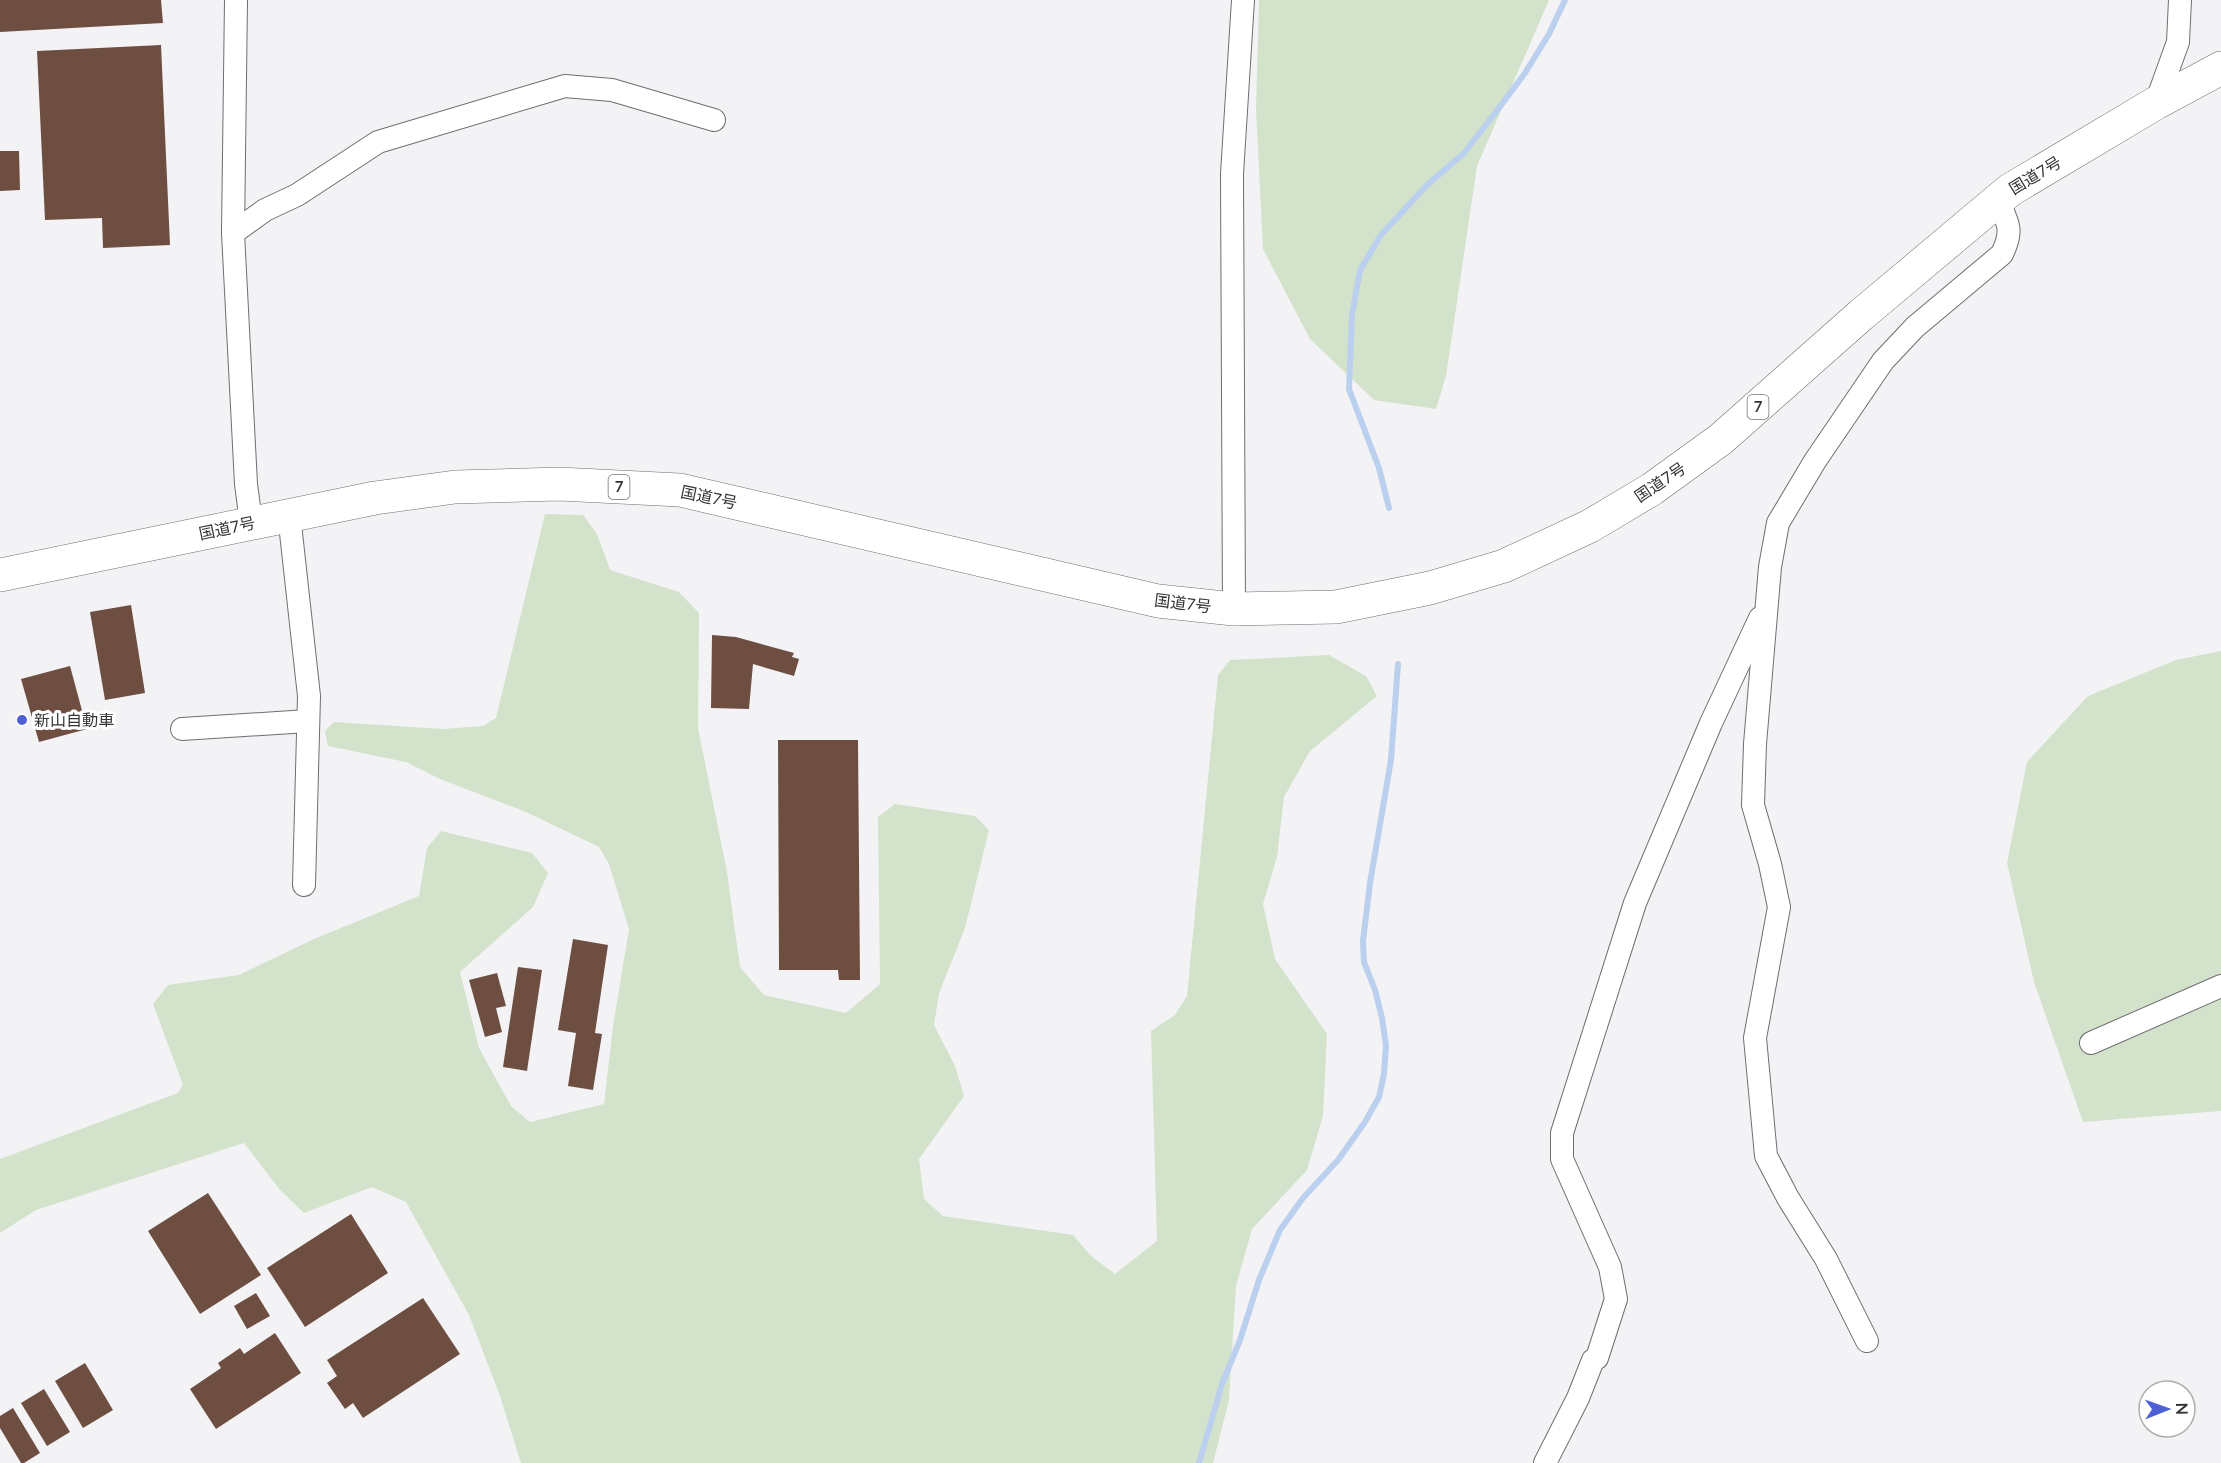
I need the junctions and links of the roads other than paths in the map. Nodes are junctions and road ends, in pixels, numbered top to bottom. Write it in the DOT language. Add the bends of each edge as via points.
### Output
graph roads {
  1 [pos="236,0"];
  2 [pos="1243,0"];
  3 [pos="2180,0"];
  4 [pos="2221,68"];
  5 [pos="2156,103"];
  6 [pos="714,120"];
  7 [pos="1997,200"];
  8 [pos="233,233"];
  9 [pos="289,515"];
  10 [pos="251,522"];
  11 [pos="0,576"];
  12 [pos="1767,603"];
  13 [pos="1234,609"];
  14 [pos="308,721"];
  15 [pos="182,729"];
  16 [pos="304,885"];
  17 [pos="2221,986"];
  18 [pos="2091,1043"];
  19 [pos="1867,1341"];
  20 [pos="1545,1463"];
  1 -- 8 [label="street"];
  2 -- 13 [label="street" via="1232,174"];
  3 -- 5 [label="street" via="2178,42"];
  4 -- 5 [label="highway, 国道7号 / 7"];
  5 -- 7 [label="highway, 国道7号 / 7"];
  6 -- 8 [label="street" via="612,90 565,86 378,142"];
  7 -- 12 [label="street" via="2010,238 2002,254 1915,327 1883,362 1846,414 1778,523"];
  7 -- 13 [label="highway, 国道7号 / 7" via="1721,439 1652,489 1590,526 1504,566 1430,588 1336,607"];
  8 -- 10 [label="street"];
  9 -- 10 [label="highway, 国道7号 / 7"];
  9 -- 13 [label="highway, 国道7号 / 7" via="455,487 559,484 680,490 1158,602"];
  9 -- 14 [label="street" via="309,696"];
  10 -- 11 [label="highway, 国道7号 / 7"];
  12 -- 19 [label="street" via="1753,805 1779,907 1755,1038 1766,1156 1826,1259"];
  12 -- 20 [label="street" via="1635,903 1562,1133 1563,1159 1610,1267 1616,1299 1597,1358"];
  14 -- 15 [label="street"];
  14 -- 16 [label="street"];
  17 -- 18 [label="street"];
}
